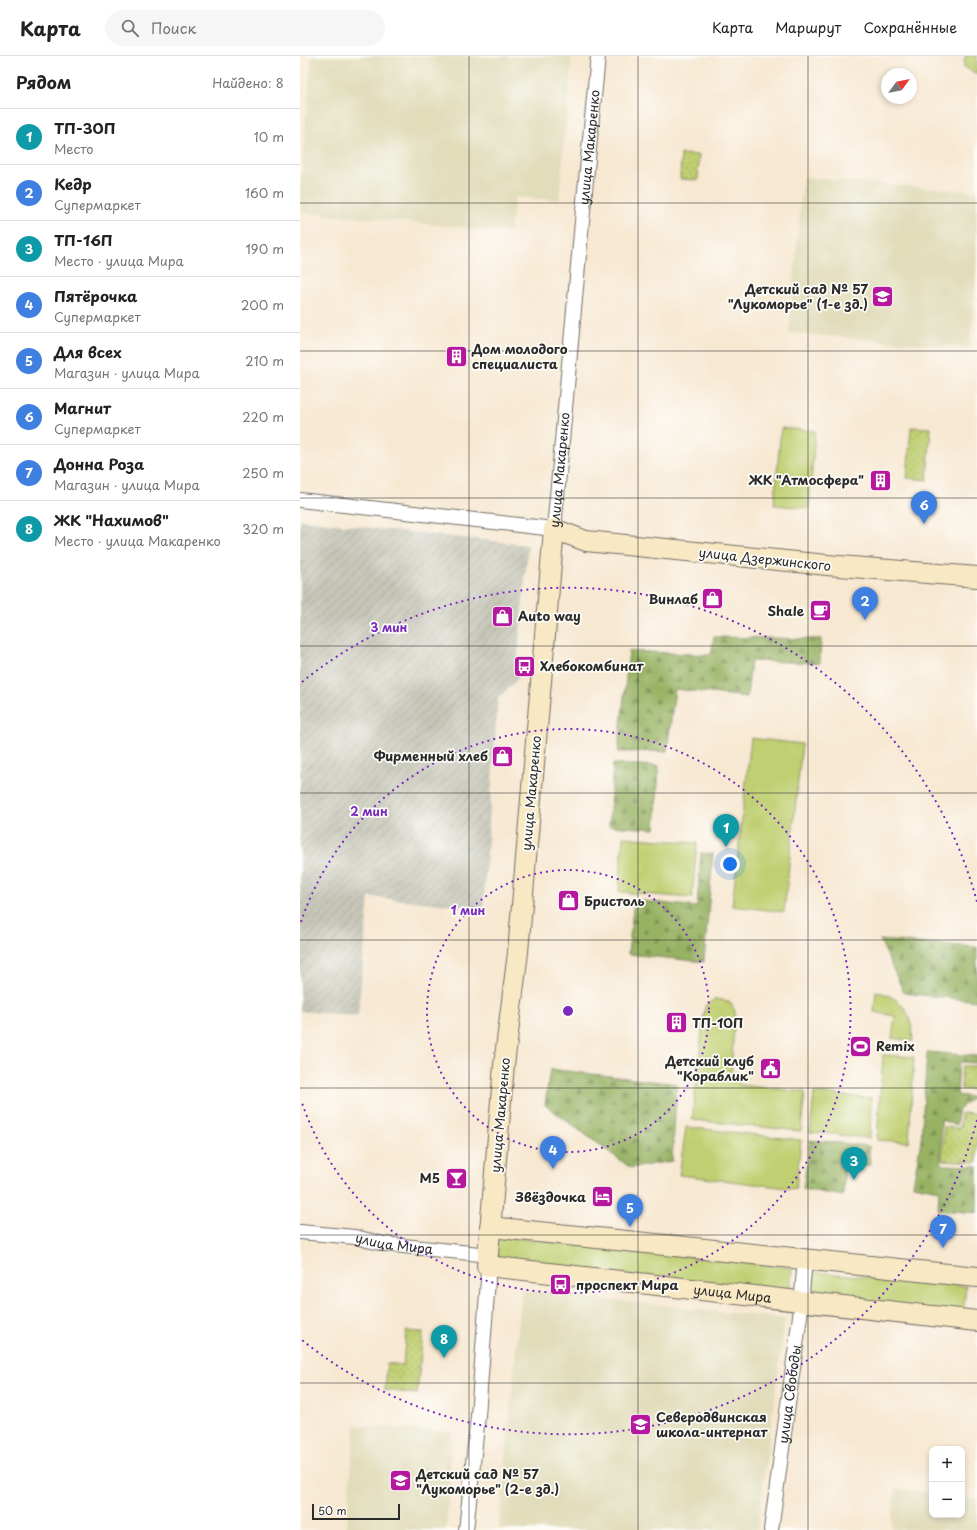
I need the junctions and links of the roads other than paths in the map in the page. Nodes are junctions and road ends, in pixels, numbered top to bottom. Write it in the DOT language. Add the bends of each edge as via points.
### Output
graph roads {
  1 [pos="598,56"];
  2 [pos="300,500"];
  3 [pos="554,529"];
  4 [pos="977,577"];
  5 [pos="490,1227"];
  6 [pos="300,1232"];
  7 [pos="805,1259"];
  8 [pos="488,1261"];
  9 [pos="977,1277"];
  10 [pos="800,1301"];
  11 [pos="977,1321"];
  12 [pos="466,1530"];
  13 [pos="771,1530"];
  1 -- 3 [label="street, улица Макаренко"];
  2 -- 3 [label="street"];
  3 -- 4 [label="street, улица Дзержинского" via="586,541"];
  3 -- 5 [label="street, улица Макаренко" via="518,952 504,1064"];
  5 -- 7 [label="street"];
  5 -- 8 [label="street, улица Макаренко"];
  6 -- 8 [label="street, улица Мира" via="355,1237"];
  7 -- 9 [label="street"];
  7 -- 10 [label="street, улица Свободы"];
  8 -- 10 [label="street, улица Мира"];
  8 -- 12 [label="street, улица Макаренко" via="478,1416"];
  10 -- 11 [label="street, улица Мира"];
  10 -- 13 [label="street, улица Свободы"];
}
